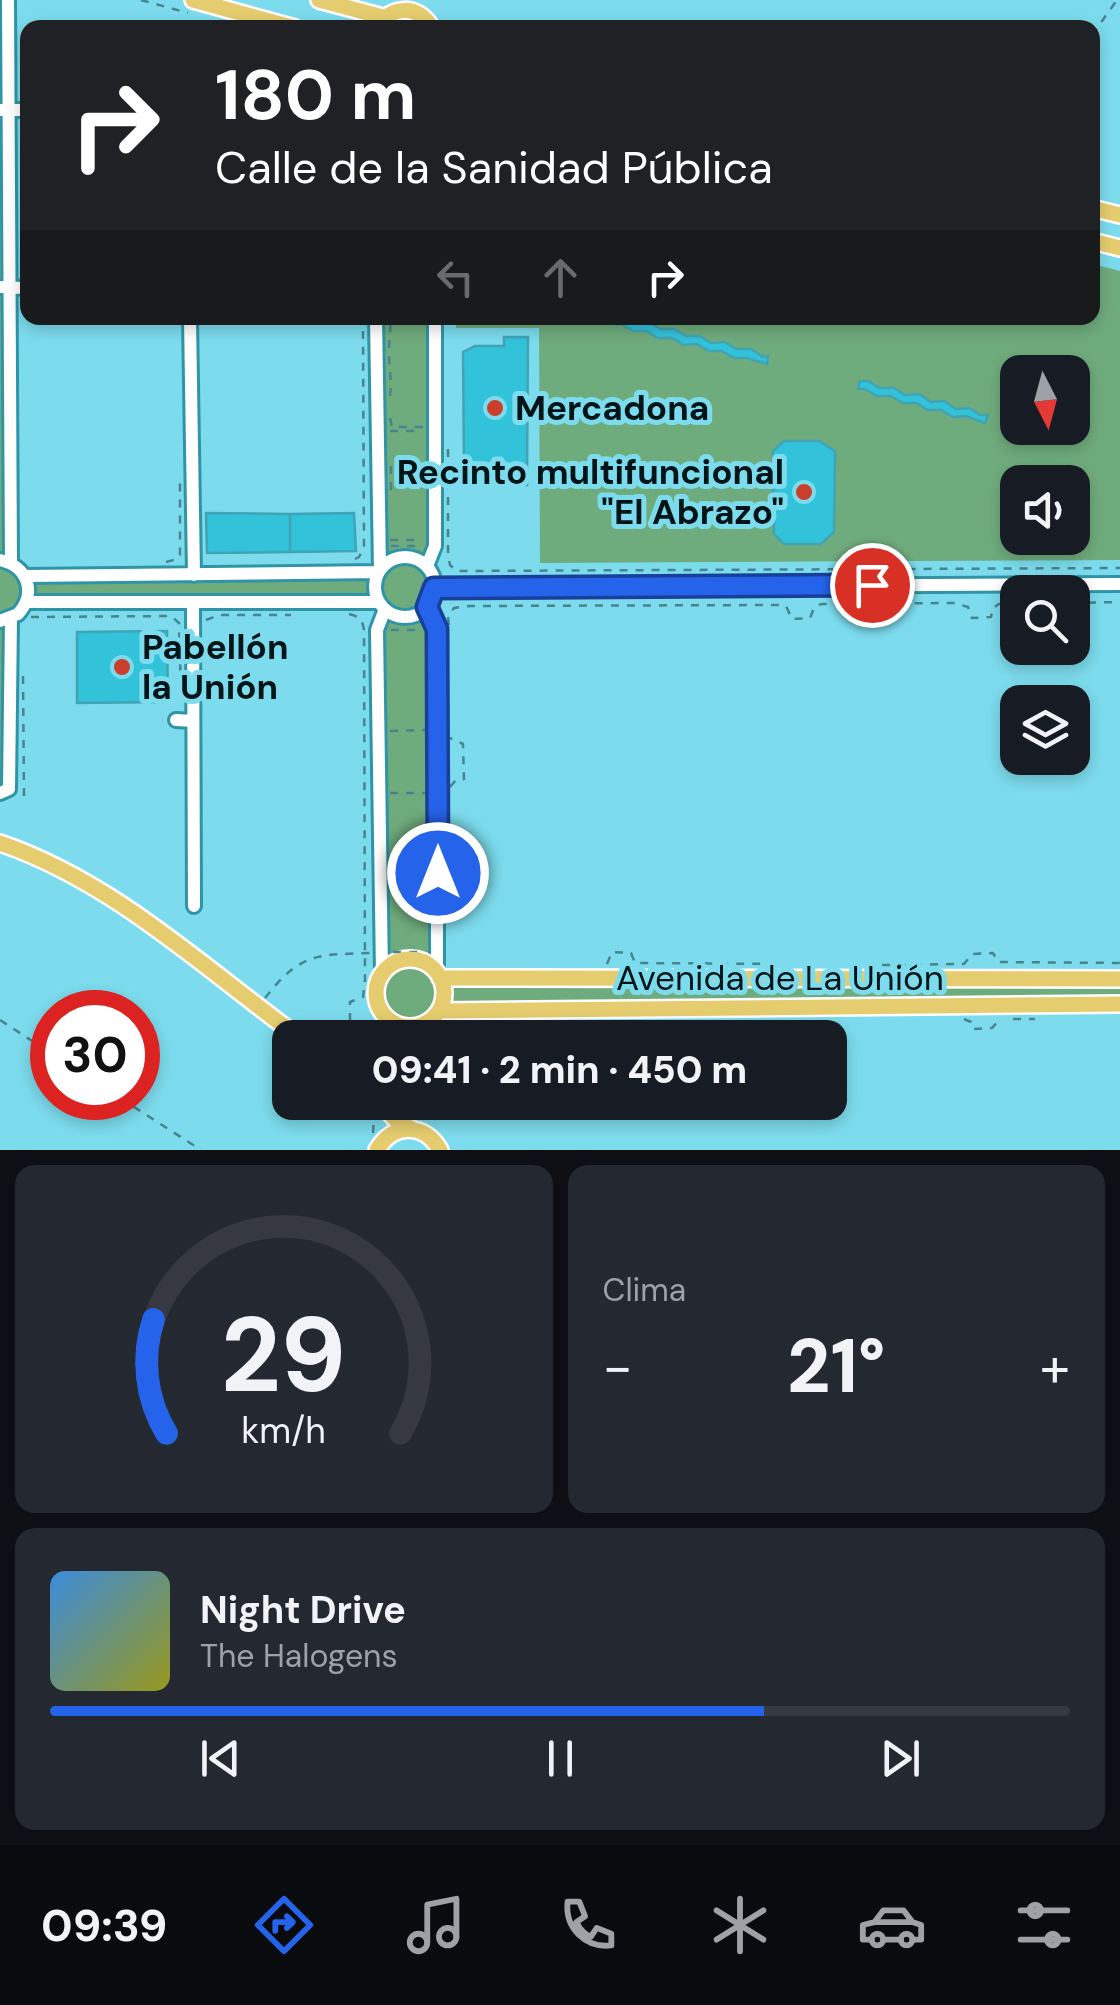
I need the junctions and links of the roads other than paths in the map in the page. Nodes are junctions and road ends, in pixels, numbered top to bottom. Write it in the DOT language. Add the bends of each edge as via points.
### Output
graph roads {
  1 [pos="8,0"];
  2 [pos="193,0"];
  3 [pos="319,0"];
  4 [pos="266,20"];
  5 [pos="374,20"];
  6 [pos="382,20"];
  7 [pos="427,20"];
  8 [pos="5,110"];
  9 [pos="6,287"];
  10 [pos="190,325"];
  11 [pos="378,325"];
  12 [pos="432,325"];
  13 [pos="6,562"];
  14 [pos="427,566"];
  15 [pos="379,571"];
  16 [pos="194,575"];
  17 [pos="25,576"];
  18 [pos="1120,584"];
  19 [pos="434,588"];
  20 [pos="26,602"];
  21 [pos="193,602"];
  22 [pos="382,605"];
  23 [pos="427,607"];
  24 [pos="11,620"];
  25 [pos="176,720"];
  26 [pos="193,720"];
  27 [pos="0,793"];
  28 [pos="0,843"];
  29 [pos="194,906"];
  30 [pos="382,974"];
  31 [pos="438,975"];
  32 [pos="1120,980"];
  33 [pos="1120,1004"];
  34 [pos="439,1010"];
  35 [pos="276,1020"];
  36 [pos="396,1120"];
  37 [pos="412,1129"];
  38 [pos="377,1144"];
  39 [pos="440,1150"];
  1 -- 8 [label="street"];
  2 -- 4 [label="main road"];
  3 -- 5 [label="main road"];
  6 -- 7 [label="main road" via="408,9"];
  8 -- 9 [label="street"];
  9 -- 13 [label="street"];
  10 -- 16 [label="street"];
  11 -- 15 [label="street" via="382,432 370,546"];
  12 -- 14 [label="street" via="437,544"];
  13 -- 17 [label="street"];
  14 -- 15 [label="street" via="402,557"];
  14 -- 19 [label="street"];
  15 -- 16 [label="street"];
  15 -- 22 [label="street" via="375,587"];
  16 -- 17 [label="street" via="166,568"];
  17 -- 20 [label="street"];
  18 -- 19 [label="street"];
  19 -- 23 [label="street"];
  20 -- 21 [label="street"];
  20 -- 24 [label="street"];
  21 -- 22 [label="street" via="218,609"];
  21 -- 26 [label="street"];
  22 -- 23 [label="street" via="402,616"];
  22 -- 30 [label="street" via="370,630 372,953"];
  23 -- 31 [label="street" via="443,629"];
  24 -- 27 [label="street" via="17,719 9,789"];
  25 -- 26 [label="street"];
  26 -- 29 [label="street"];
  28 -- 35 [label="main road" via="100,890"];
  30 -- 31 [label="main road" via="415,959"];
  30 -- 34 [label="main road" via="376,998 399,1026 423,1024"];
  31 -- 32 [label="main road, Avenida de La Unión"];
  31 -- 34 [label="main road" via="444,991"];
  33 -- 34 [label="main road, Avenida de La Unión"];
  36 -- 37 [label="main road"];
  37 -- 38 [label="main road"];
  37 -- 39 [label="main road"];
}
